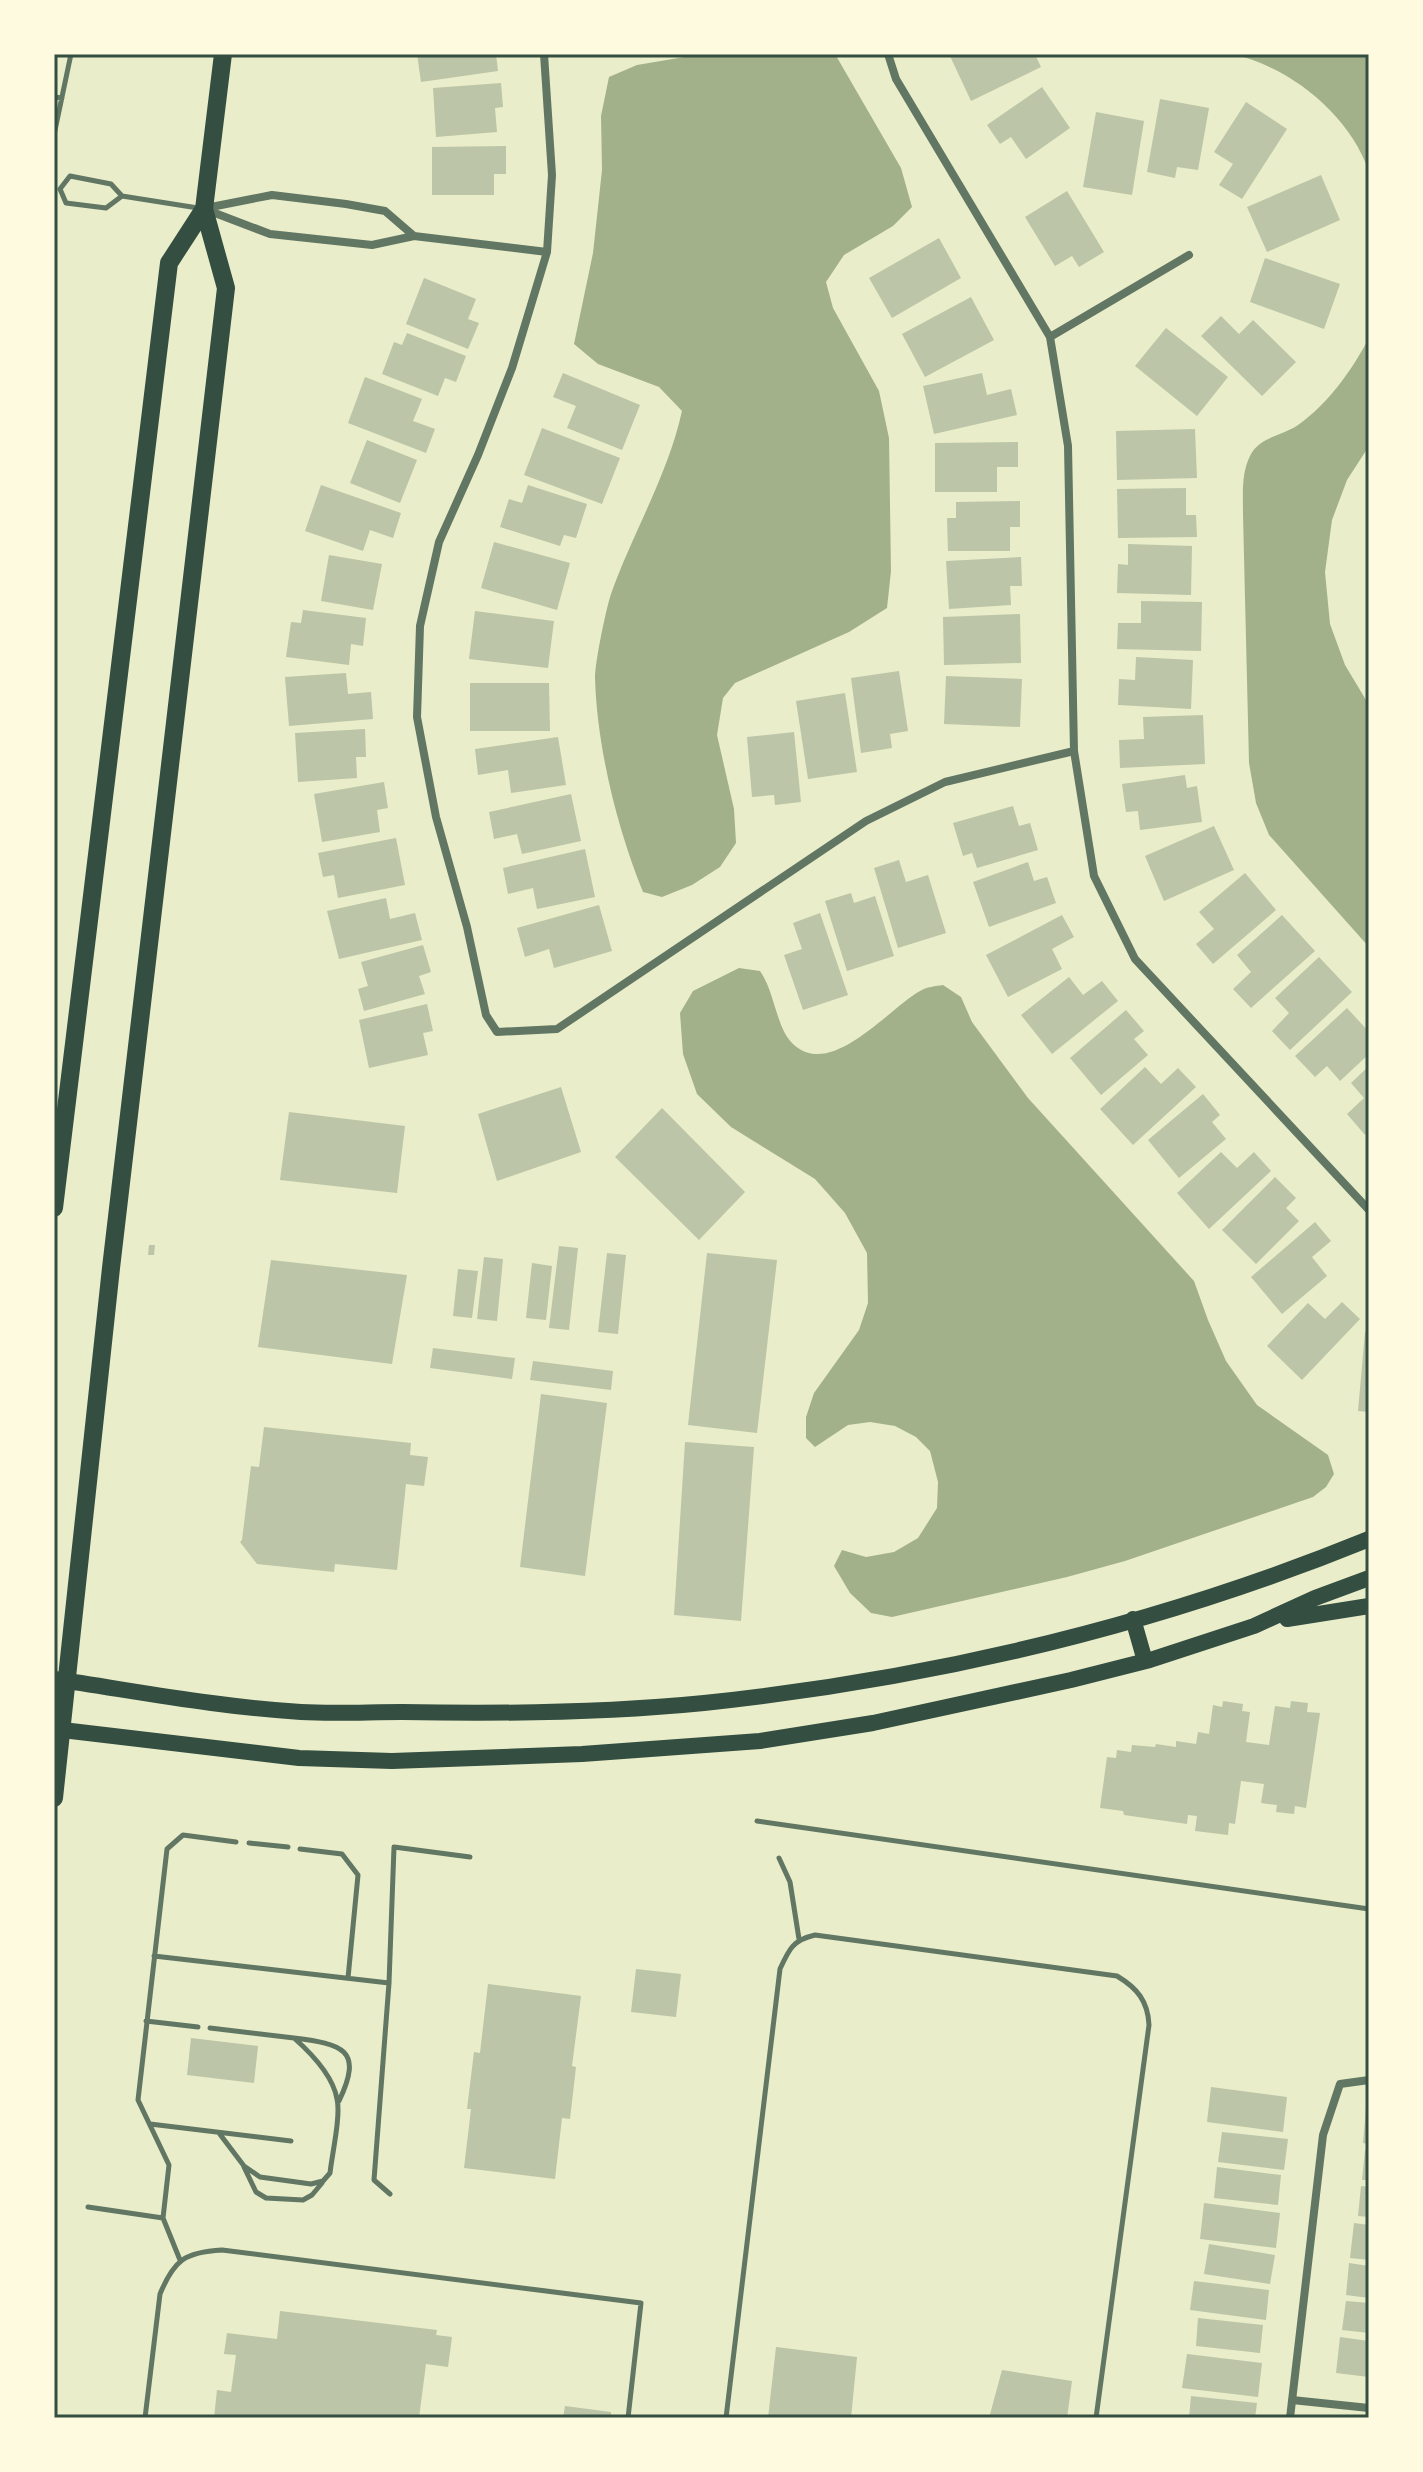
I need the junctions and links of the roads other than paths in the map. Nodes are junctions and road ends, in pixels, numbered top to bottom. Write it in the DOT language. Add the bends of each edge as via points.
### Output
graph roads {
  1 [pos="71,54"];
  2 [pos="223,54"];
  3 [pos="544,54"];
  4 [pos="888,54"];
  5 [pos="54,97"];
  6 [pos="62,98"];
  7 [pos="54,135"];
  8 [pos="57,188"];
  9 [pos="122,196"];
  10 [pos="204,209"];
  11 [pos="414,236"];
  12 [pos="547,252"];
  13 [pos="1189,255"];
  14 [pos="1050,337"];
  15 [pos="1074,751"];
  16 [pos="54,1208"];
  17 [pos="1369,1210"];
  18 [pos="1369,1539"];
  19 [pos="1369,1578"];
  20 [pos="1369,1606"];
  21 [pos="1133,1619"];
  22 [pos="1254,1626"];
  23 [pos="1145,1661"];
  24 [pos="61,1680"];
  25 [pos="58,1730"];
  26 [pos="54,1798"];
  27 [pos="757,1821"];
  28 [pos="236,1842"];
  29 [pos="249,1843"];
  30 [pos="288,1847"];
  31 [pos="300,1849"];
  32 [pos="470,1857"];
  33 [pos="779,1858"];
  34 [pos="1369,1909"];
  35 [pos="799,1939"];
  36 [pos="154,1956"];
  37 [pos="348,1978"];
  38 [pos="389,1983"];
  39 [pos="146,2021"];
  40 [pos="198,2027"];
  41 [pos="210,2028"];
  42 [pos="294,2038"];
  43 [pos="1369,2080"];
  44 [pos="338,2102"];
  45 [pos="149,2124"];
  46 [pos="219,2133"];
  47 [pos="291,2141"];
  48 [pos="244,2166"];
  49 [pos="323,2181"];
  50 [pos="390,2194"];
  51 [pos="88,2207"];
  52 [pos="163,2218"];
  53 [pos="180,2260"];
  54 [pos="1292,2400"];
  55 [pos="1369,2408"];
  56 [pos="145,2418"];
  57 [pos="628,2418"];
  58 [pos="726,2418"];
  59 [pos="1096,2418"];
  60 [pos="1290,2418"];
  1 -- 6 [label="lane"];
  2 -- 10 [label="main road"];
  3 -- 12 [label="street" via="552,175"];
  4 -- 14 [label="street" via="896,79"];
  5 -- 6 [label="lane"];
  6 -- 7 [label="lane"];
  8 -- 9 [label="lane" via="70,176 111,184"];
  8 -- 9 [label="lane" via="66,203 106,208"];
  9 -- 10 [label="lane"];
  10 -- 11 [label="street" via="270,234 372,245"];
  10 -- 11 [label="street" via="272,195 346,204 385,211"];
  10 -- 16 [label="main road" via="169,263"];
  10 -- 24 [label="main road" via="226,288"];
  11 -- 12 [label="street"];
  12 -- 15 [label="street" via="512,368 439,542 420,626 419,731 486,1015 497,1032 557,1029 866,821 945,782"];
  13 -- 14 [label="street"];
  14 -- 15 [label="street" via="1068,446"];
  15 -- 17 [label="street" via="1094,876 1135,959"];
  18 -- 21 [label="main road"];
  19 -- 22 [label="main road"];
  20 -- 22 [label="main road"];
  21 -- 23 [label="main road"];
  21 -- 24 [label="main road" via="974,1658 805,1690 573,1711 303,1712 211,1704"];
  22 -- 23 [label="main road"];
  23 -- 25 [label="main road" via="873,1723 760,1741 638,1750 392,1761 314,1759"];
  24 -- 25 [label="main road"];
  25 -- 26 [label="main road"];
  27 -- 34 [label="lane"];
  28 -- 36 [label="lane" via="183,1835 167,1849"];
  29 -- 30 [label="lane"];
  31 -- 37 [label="lane" via="342,1854 358,1875"];
  32 -- 38 [label="lane" via="394,1847"];
  33 -- 35 [label="lane" via="790,1882"];
  35 -- 58 [label="lane" via="780,1969"];
  35 -- 59 [label="lane" via="815,1935 1117,1976 1141,1995 1149,2025"];
  36 -- 37 [label="lane"];
  36 -- 39 [label="lane"];
  37 -- 38 [label="lane"];
  38 -- 50 [label="lane" via="374,2180"];
  39 -- 40 [label="lane"];
  39 -- 45 [label="lane" via="138,2100"];
  41 -- 42 [label="lane"];
  42 -- 44 [label="lane" via="333,2084"];
  42 -- 44 [label="lane" via="337,2046 347,2054 349,2080"];
  43 -- 54 [label="street" via="1340,2084 1323,2135"];
  44 -- 49 [label="lane" via="330,2173"];
  45 -- 46 [label="lane"];
  45 -- 52 [label="lane" via="169,2165"];
  46 -- 47 [label="lane"];
  46 -- 48 [label="lane"];
  48 -- 49 [label="lane" via="260,2177"];
  48 -- 49 [label="lane" via="256,2192 266,2198 303,2200"];
  51 -- 52 [label="lane"];
  52 -- 53 [label="lane"];
  53 -- 56 [label="lane" via="160,2294"];
  53 -- 57 [label="lane" via="200,2251 222,2250 641,2303"];
  54 -- 55 [label="street"];
  54 -- 60 [label="street"];
}
